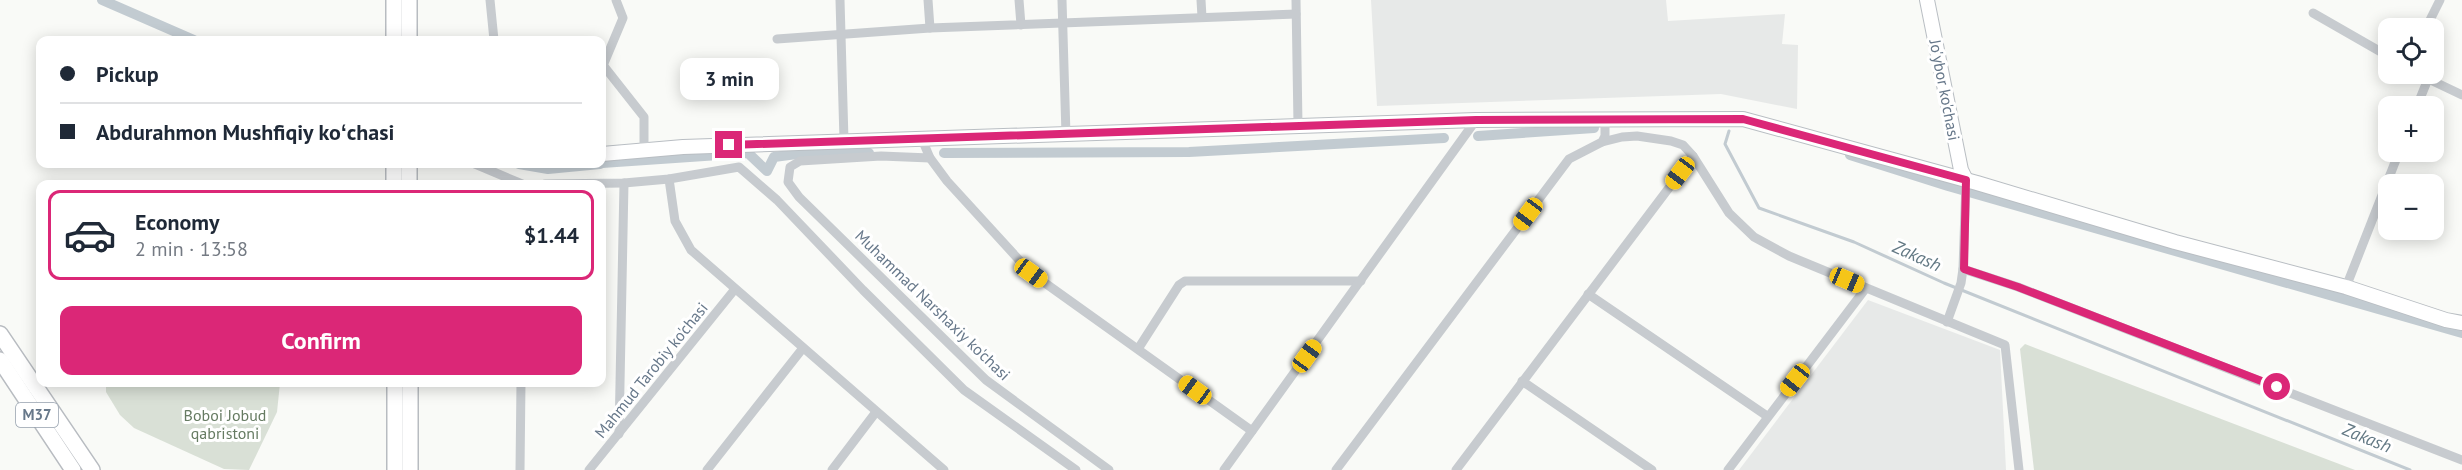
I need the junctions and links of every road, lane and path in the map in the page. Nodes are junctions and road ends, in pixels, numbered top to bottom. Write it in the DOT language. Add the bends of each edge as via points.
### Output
graph roads {
  1 [pos="394,0"];
  2 [pos="409,0"];
  3 [pos="489,0"];
  4 [pos="616,0"];
  5 [pos="840,0"];
  6 [pos="928,0"];
  7 [pos="1019,0"];
  8 [pos="1062,0"];
  9 [pos="1201,0"];
  10 [pos="1296,0"];
  11 [pos="1927,0"];
  12 [pos="2440,0"];
  13 [pos="1296,14"];
  14 [pos="2313,14"];
  15 [pos="1202,17"];
  16 [pos="2431,18"];
  17 [pos="1063,23"];
  18 [pos="1021,25"];
  19 [pos="930,28"];
  20 [pos="841,34"];
  21 [pos="394,36"];
  22 [pos="409,36"];
  23 [pos="494,36"];
  24 [pos="777,39"];
  25 [pos="2378,50"];
  26 [pos="606,58"];
  27 [pos="606,72"];
  28 [pos="2439,84"];
  29 [pos="2462,95"];
  30 [pos="1605,119"];
  31 [pos="1476,120"];
  32 [pos="1298,125"];
  33 [pos="1066,135"];
  34 [pos="921,137"];
  35 [pos="844,140"];
  36 [pos="1602,142"];
  37 [pos="644,150"];
  38 [pos="606,154"];
  39 [pos="1693,156"];
  40 [pos="930,158"];
  41 [pos="2395,162"];
  42 [pos="484,168"];
  43 [pos="669,179"];
  44 [pos="513,180"];
  45 [pos="606,183"];
  46 [pos="624,183"];
  47 [pos="1967,183"];
  48 [pos="1964,269"];
  49 [pos="1361,281"];
  50 [pos="2346,287"];
  51 [pos="1866,288"];
  52 [pos="735,289"];
  53 [pos="1588,294"];
  54 [pos="1947,322"];
  55 [pos="2462,323"];
  56 [pos="0,334"];
  57 [pos="803,348"];
  58 [pos="1138,349"];
  59 [pos="0,360"];
  60 [pos="1522,381"];
  61 [pos="395,387"];
  62 [pos="410,387"];
  63 [pos="521,387"];
  64 [pos="876,412"];
  65 [pos="1767,416"];
  66 [pos="1252,431"];
  67 [pos="619,434"];
  68 [pos="2462,460"];
  69 [pos="1461,468"];
  70 [pos="73,470"];
  71 [pos="92,470"];
  72 [pos="395,470"];
  73 [pos="410,470"];
  74 [pos="520,470"];
  75 [pos="589,470"];
  76 [pos="707,470"];
  77 [pos="832,470"];
  78 [pos="944,470"];
  79 [pos="1076,470"];
  80 [pos="1109,470"];
  81 [pos="1224,470"];
  82 [pos="1336,470"];
  83 [pos="1652,470"];
  84 [pos="1728,470"];
  85 [pos="2019,470"];
  1 -- 21 [label="main road"];
  2 -- 22 [label="main road"];
  3 -- 23 [label="street"];
  4 -- 26 [label="street" via="623,18"];
  5 -- 20 [label="street"];
  6 -- 19 [label="street"];
  7 -- 18 [label="street"];
  8 -- 17 [label="street"];
  9 -- 15 [label="street"];
  10 -- 13 [label="street"];
  11 -- 47 [label="street, Jo'ybor ko'chasi" via="1961,170"];
  12 -- 16 [label="street"];
  13 -- 15 [label="street"];
  13 -- 32 [label="street"];
  14 -- 25 [label="street"];
  15 -- 17 [label="street"];
  17 -- 18 [label="street"];
  17 -- 33 [label="street"];
  18 -- 19 [label="street"];
  19 -- 20 [label="street"];
  20 -- 24 [label="street"];
  20 -- 35 [label="street"];
  27 -- 37 [label="street" via="644,117"];
  28 -- 29 [label="street"];
  30 -- 31 [label="street"];
  30 -- 36 [label="street"];
  30 -- 47 [label="street" via="1743,119"];
  31 -- 32 [label="street"];
  31 -- 49 [label="street"];
  32 -- 33 [label="street"];
  33 -- 34 [label="street"];
  34 -- 35 [label="street"];
  34 -- 40 [label="street"];
  35 -- 37 [label="street"];
  36 -- 39 [label="street" via="1637,136 1671,141 1683,145"];
  36 -- 82 [label="street" via="1569,159"];
  37 -- 38 [label="street"];
  39 -- 51 [label="street" via="1729,213 1754,237"];
  39 -- 53 [label="street"];
  40 -- 58 [label="street" via="1031,273"];
  40 -- 80 [label="street, Muhammad Narshaxiy ko'chasi" via="881,156 800,161 790,167 788,182 986,380"];
  41 -- 50 [label="street"];
  42 -- 44 [label="street"];
  43 -- 46 [label="street"];
  43 -- 52 [label="street" via="675,220 691,250"];
  43 -- 79 [label="street" via="740,167 964,390"];
  45 -- 46 [label="street"];
  46 -- 67 [label="street"];
  47 -- 48 [label="street"];
  47 -- 50 [label="street"];
  48 -- 54 [label="street"];
  48 -- 68 [label="street"];
  49 -- 58 [label="street" via="1185,281"];
  49 -- 66 [label="street"];
  50 -- 55 [label="street"];
  51 -- 54 [label="street"];
  51 -- 65 [label="street"];
  52 -- 57 [label="street"];
  52 -- 67 [label="street, Mahmud Tarobiy ko'chasi"];
  53 -- 60 [label="street"];
  53 -- 65 [label="street"];
  54 -- 85 [label="street" via="2005,345"];
  56 -- 71 [label="main road, M37"];
  57 -- 64 [label="street"];
  57 -- 76 [label="street"];
  58 -- 66 [label="street"];
  59 -- 70 [label="main road, M37"];
  60 -- 69 [label="street"];
  60 -- 83 [label="street"];
  61 -- 72 [label="main road"];
  62 -- 73 [label="main road"];
  63 -- 74 [label="street"];
  64 -- 77 [label="street"];
  64 -- 78 [label="street"];
  65 -- 84 [label="street"];
  66 -- 81 [label="street"];
  67 -- 75 [label="street, Mahmud Tarobiy ko'chasi"];
}
